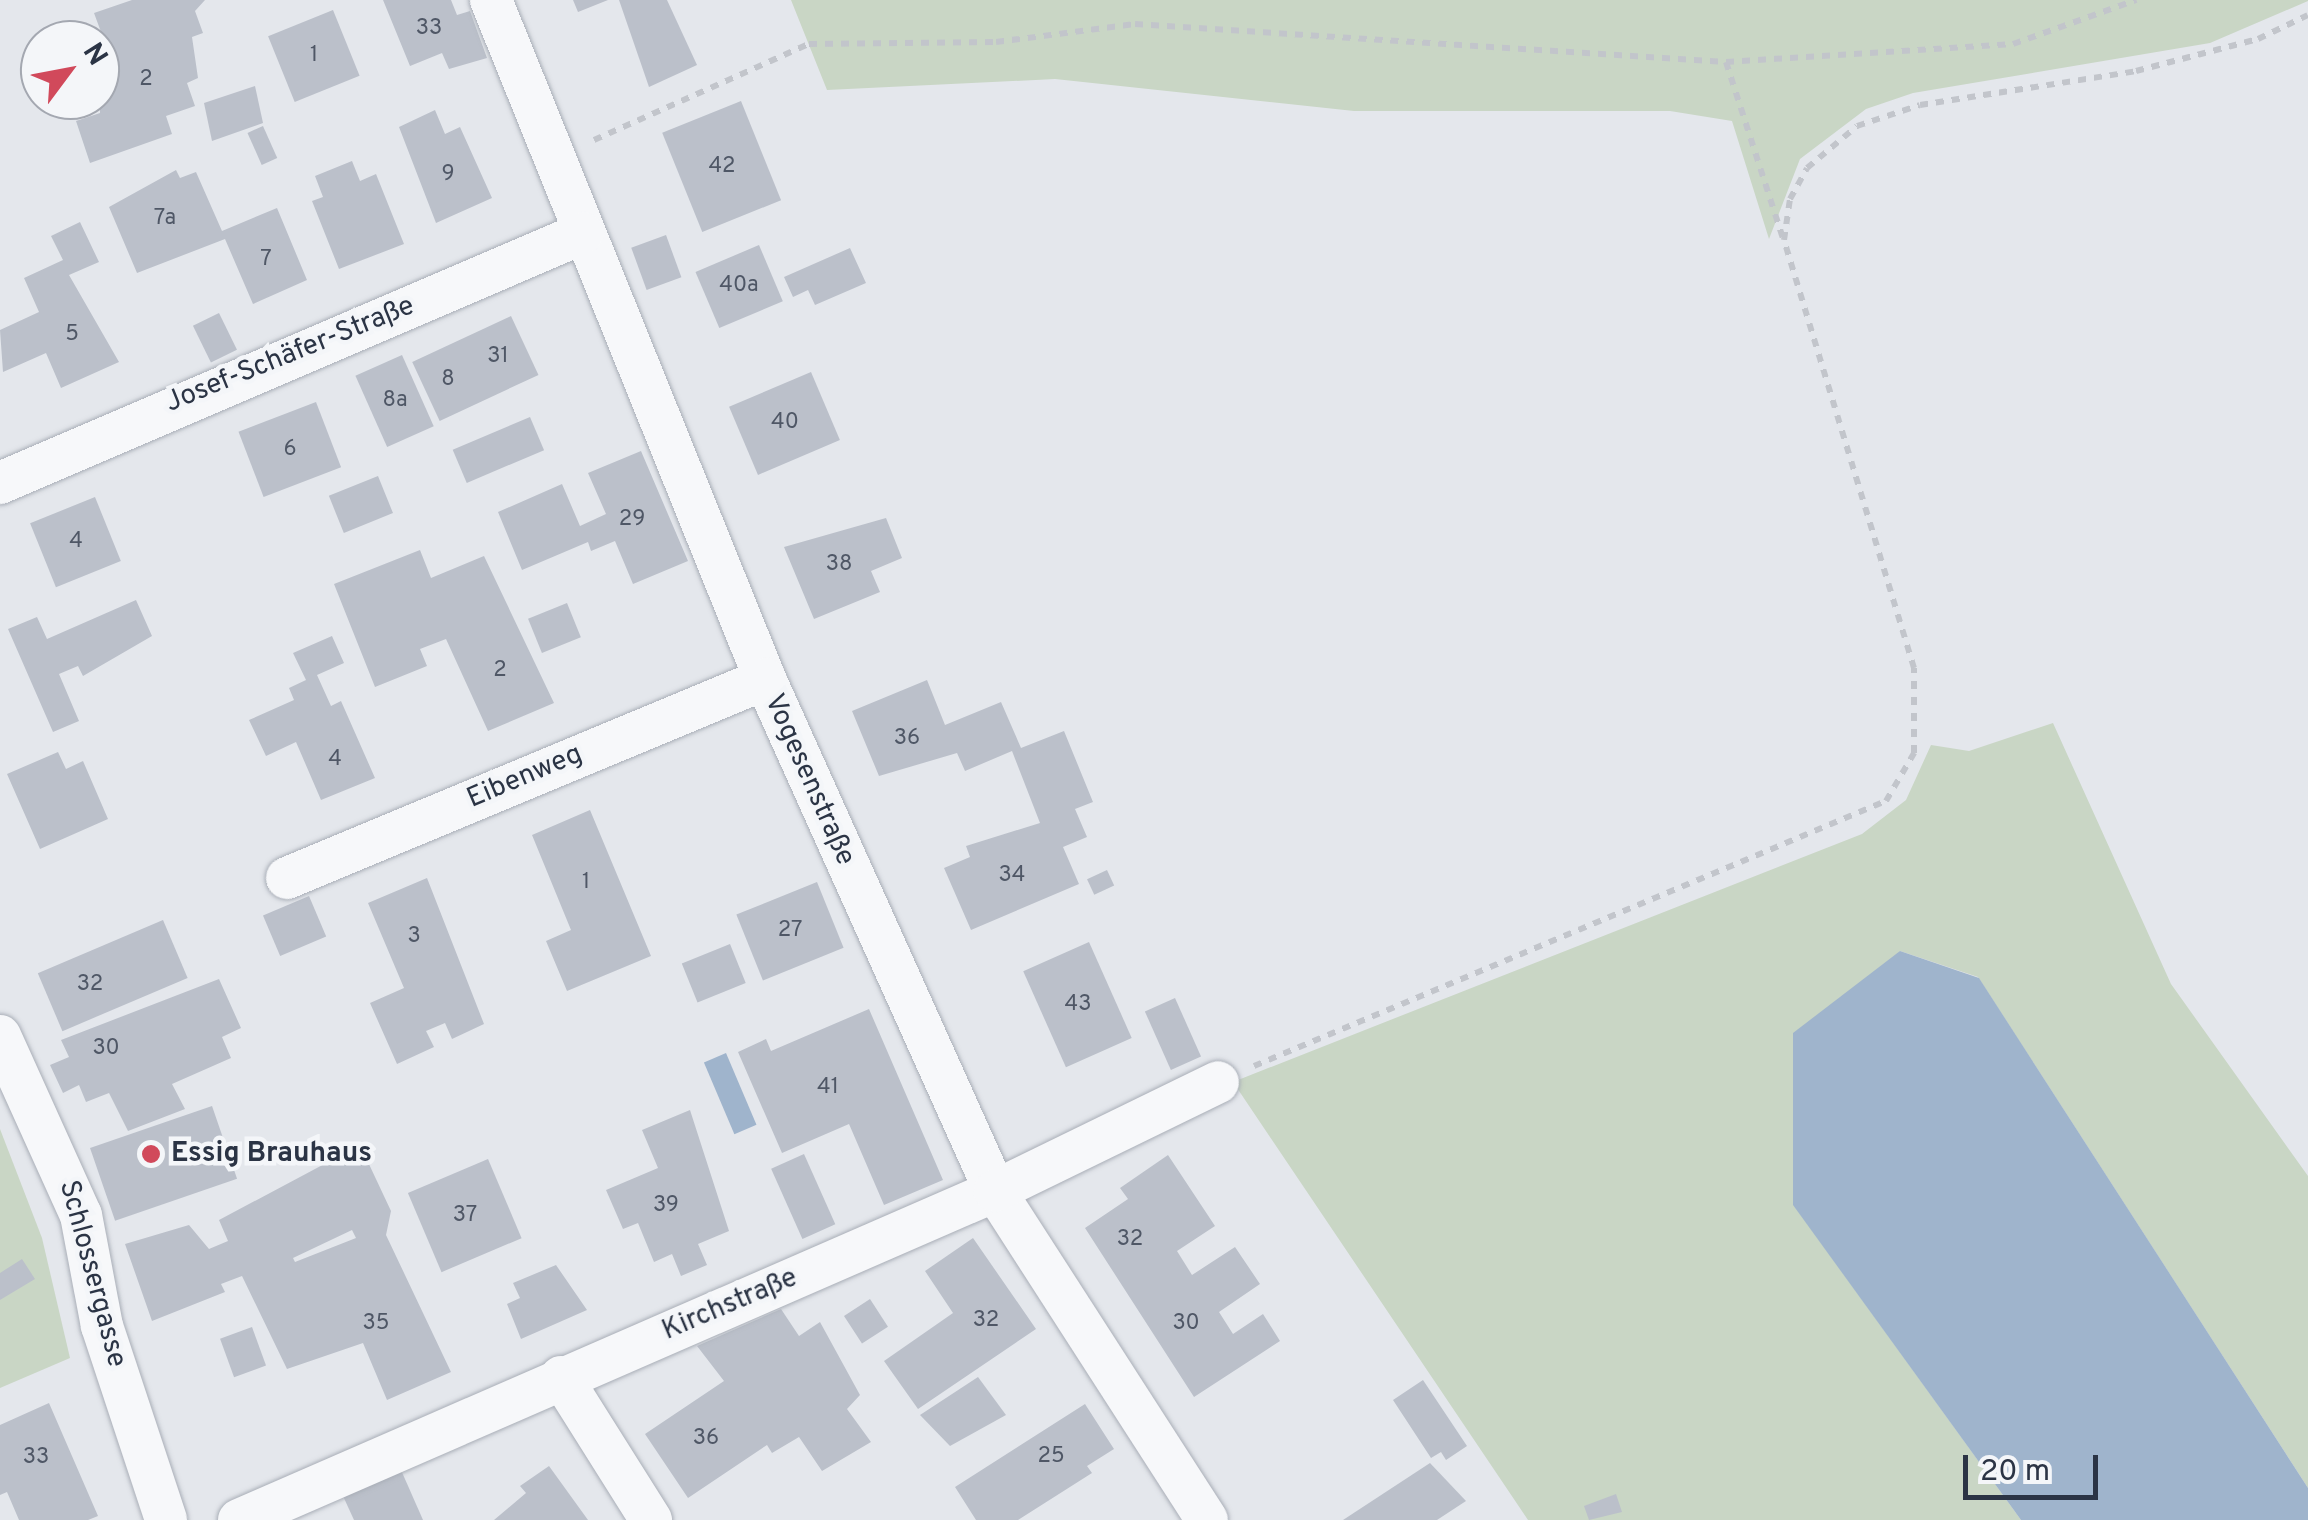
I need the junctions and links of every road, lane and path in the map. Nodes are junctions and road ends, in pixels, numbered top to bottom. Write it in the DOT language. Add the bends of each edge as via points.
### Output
graph roads {
  1 [pos="491,0"];
  2 [pos="2136,0"];
  3 [pos="2308,15"];
  4 [pos="1726,62"];
  5 [pos="551,152"];
  6 [pos="583,233"];
  7 [pos="1784,240"];
  8 [pos="0,483"];
  9 [pos="765,679"];
  10 [pos="287,878"];
  11 [pos="0,1036"];
  12 [pos="1218,1082"];
  13 [pos="995,1191"];
  14 [pos="561,1377"];
  15 [pos="166,1520"];
  16 [pos="239,1520"];
  17 [pos="651,1520"];
  18 [pos="1207,1520"];
  1 -- 5 [label="street, Vogesenstraße"];
  2 -- 4 [label="path" via="2012,44"];
  3 -- 7 [label="path" via="2258,39 2136,71 1920,104 1857,126 1807,168"];
  4 -- 5 [label="path" via="1136,24 996,42 809,44"];
  4 -- 7 [label="path"];
  5 -- 6 [label="street, Vogesenstraße"];
  6 -- 8 [label="street, Josef-Schäfer-Straße"];
  6 -- 9 [label="street, Vogesenstraße"];
  7 -- 12 [label="path" via="1914,668 1914,753 1886,801"];
  9 -- 10 [label="street, Eibenweg"];
  9 -- 13 [label="street, Vogesenstraße"];
  11 -- 15 [label="street, Schlossergasse" via="81,1215 102,1326"];
  12 -- 13 [label="street, Kirchstraße"];
  13 -- 14 [label="street, Kirchstraße"];
  13 -- 18 [label="street, Vogesenstraße"];
  14 -- 16 [label="street, Kirchstraße"];
  14 -- 17 [label="street"];
}
